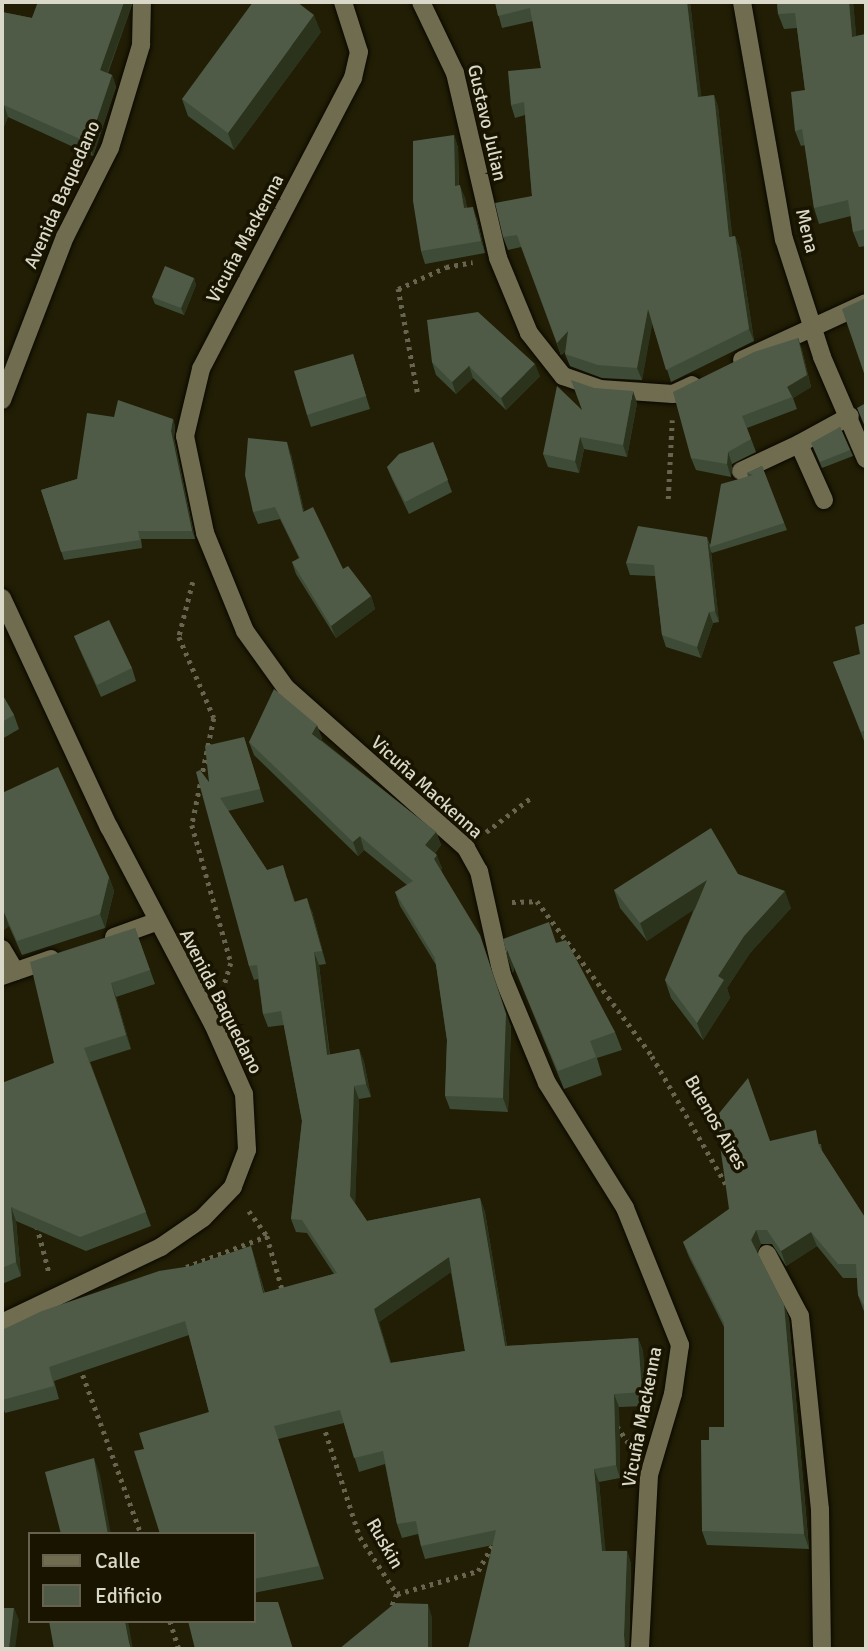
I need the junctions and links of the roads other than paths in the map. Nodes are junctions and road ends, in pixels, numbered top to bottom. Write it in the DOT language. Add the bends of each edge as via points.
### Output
graph roads {
  1 [pos="142,2"];
  2 [pos="343,2"];
  3 [pos="421,2"];
  4 [pos="742,2"];
  5 [pos="866,303"];
  6 [pos="812,325"];
  7 [pos="2,400"];
  8 [pos="850,416"];
  9 [pos="799,444"];
  10 [pos="866,459"];
  11 [pos="741,471"];
  12 [pos="824,500"];
  13 [pos="2,598"];
  14 [pos="156,922"];
  15 [pos="91,945"];
  16 [pos="2,949"];
  17 [pos="66,954"];
  18 [pos="8,973"];
  19 [pos="767,1254"];
  20 [pos="2,1323"];
  21 [pos="640,1649"];
  22 [pos="822,1649"];
  1 -- 7 [label="street, Avenida Baquedano" via="141,45 110,148 65,237"];
  2 -- 21 [label="street, Vicuña Mackenna" via="359,52 354,78 201,369 185,436 205,533 245,631 286,688 466,848 479,871 502,975 547,1083 625,1208 680,1345 673,1394 649,1475"];
  3 -- 6 [label="street, Gustavo Julian" via="454,73 498,258 529,333 563,376 600,390 673,394"];
  4 -- 6 [label="street, Mena" via="784,239"];
  5 -- 6 [label="street, Gustavo Julian"];
  6 -- 8 [label="street, Mena"];
  8 -- 9 [label="street"];
  8 -- 10 [label="street, Mena"];
  9 -- 11 [label="street"];
  9 -- 12 [label="street"];
  13 -- 14 [label="street, Avenida Baquedano"];
  14 -- 15 [label="street"];
  14 -- 20 [label="street, Avenida Baquedano" via="213,1024 244,1094 247,1150 233,1187 203,1218 161,1247"];
  16 -- 18 [label="street"];
  17 -- 18 [label="street"];
  19 -- 22 [label="street" via="800,1316 820,1509"];
}
